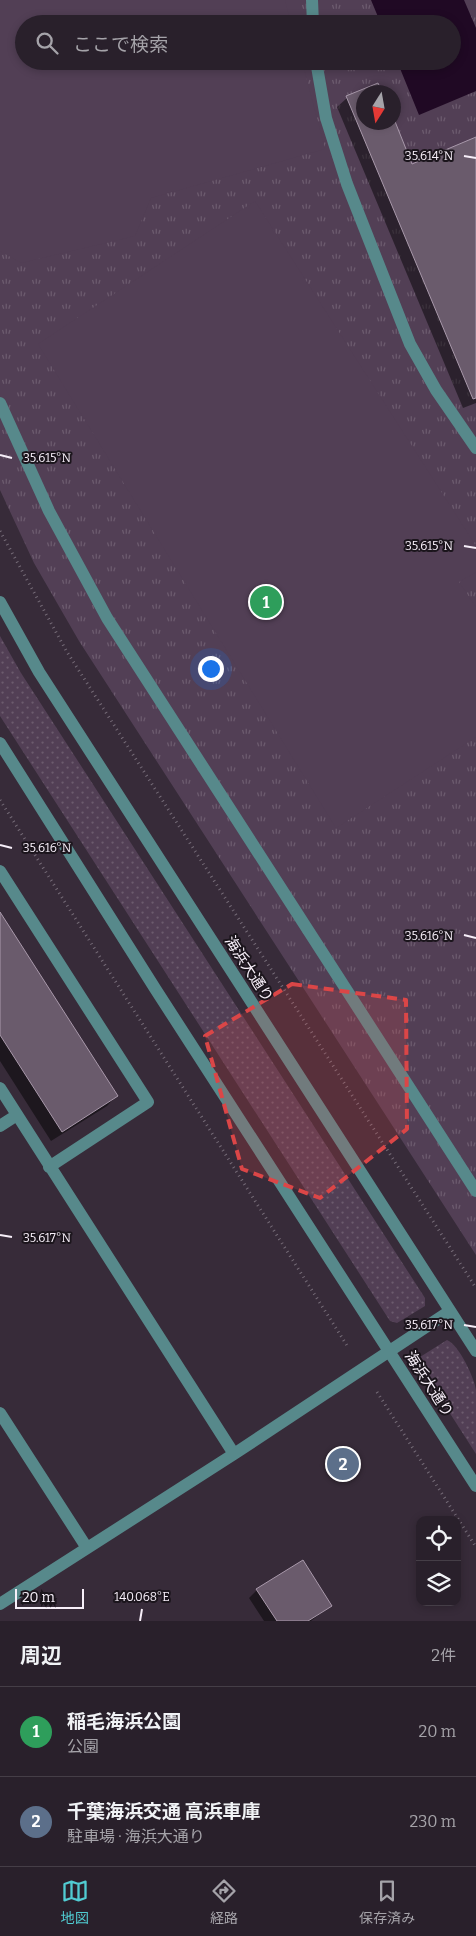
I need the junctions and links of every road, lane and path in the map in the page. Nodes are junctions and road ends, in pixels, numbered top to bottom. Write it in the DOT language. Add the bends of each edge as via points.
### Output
graph roads {
  1 [pos="312,0"];
  2 [pos="313,15"];
  3 [pos="318,70"];
  4 [pos="0,403"];
  5 [pos="476,448"];
  6 [pos="0,532"];
  7 [pos="0,602"];
  8 [pos="0,743"];
  9 [pos="0,800"];
  10 [pos="0,872"];
  11 [pos="0,1088"];
  12 [pos="17,1115"];
  13 [pos="0,1126"];
  14 [pos="49,1166"];
  15 [pos="476,1191"];
  16 [pos="476,1288"];
  17 [pos="450,1311"];
  18 [pos="348,1347"];
  19 [pos="389,1351"];
  20 [pos="476,1351"];
  21 [pos="377,1392"];
  22 [pos="0,1413"];
  23 [pos="234,1454"];
  24 [pos="476,1486"];
  25 [pos="476,1547"];
  26 [pos="87,1548"];
  27 [pos="0,1604"];
  1 -- 2 [label="street"];
  3 -- 5 [label="street" via="326,118 344,174 410,344 436,390"];
  4 -- 15 [label="street" via="49,510 107,618"];
  6 -- 16 [label="path" via="67,652"];
  7 -- 17 [label="street, 海浜大通り" via="44,680"];
  8 -- 19 [label="street, 海浜大通り"];
  9 -- 18 [label="path"];
  10 -- 14 [label="street" via="148,1102"];
  11 -- 12 [label="street"];
  12 -- 13 [label="street"];
  12 -- 14 [label="street"];
  14 -- 23 [label="street"];
  17 -- 19 [label="street"];
  17 -- 20 [label="street, 海浜大通り"];
  19 -- 23 [label="street"];
  19 -- 24 [label="street, 海浜大通り"];
  21 -- 25 [label="path"];
  22 -- 26 [label="street"];
  23 -- 26 [label="street"];
  26 -- 27 [label="street"];
}
